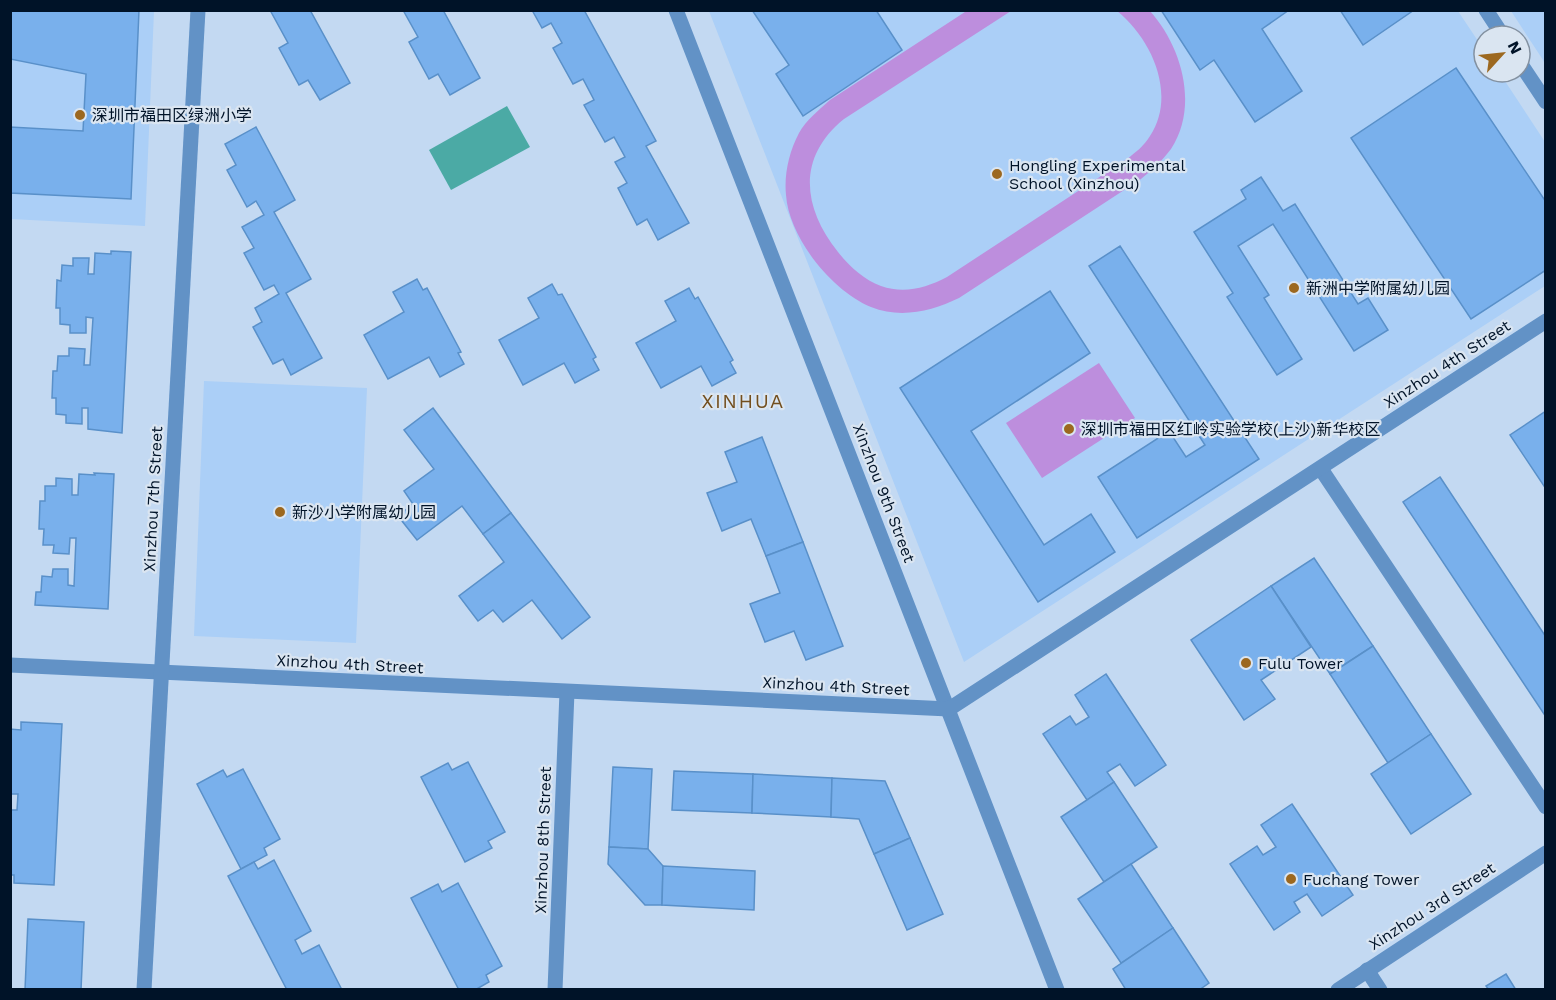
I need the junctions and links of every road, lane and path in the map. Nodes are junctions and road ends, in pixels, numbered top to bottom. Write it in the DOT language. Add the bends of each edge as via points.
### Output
graph roads {
  1 [pos="198,10"];
  2 [pos="676,10"];
  3 [pos="1486,10"];
  4 [pos="1495,24"];
  5 [pos="1532,82"];
  6 [pos="1545,102"];
  7 [pos="1545,321"];
  8 [pos="1321,469"];
  9 [pos="10,665"];
  10 [pos="162,674"];
  11 [pos="567,692"];
  12 [pos="949,709"];
  13 [pos="1545,807"];
  14 [pos="1545,853"];
  15 [pos="1367,970"];
  16 [pos="144,990"];
  17 [pos="555,990"];
  18 [pos="1057,990"];
  19 [pos="1338,990"];
  20 [pos="1380,990"];
  1 -- 10 [label="street, Xinzhou 7th Street"];
  2 -- 12 [label="street, Xinzhou 9th Street"];
  3 -- 4 [label="street"];
  5 -- 6 [label="street"];
  7 -- 8 [label="street, Xinzhou 4th Street"];
  8 -- 12 [label="street, Xinzhou 4th Street"];
  8 -- 13 [label="street"];
  9 -- 10 [label="street, Xinzhou 4th Street"];
  10 -- 11 [label="street, Xinzhou 4th Street"];
  10 -- 16 [label="street, Xinzhou 7th Street"];
  11 -- 12 [label="street, Xinzhou 4th Street"];
  11 -- 17 [label="street, Xinzhou 8th Street"];
  12 -- 18 [label="street, Xinzhou 9th Street"];
  14 -- 15 [label="street, Xinzhou 3rd Street"];
  15 -- 19 [label="street, Xinzhou 3rd Street"];
  15 -- 20 [label="street"];
}
